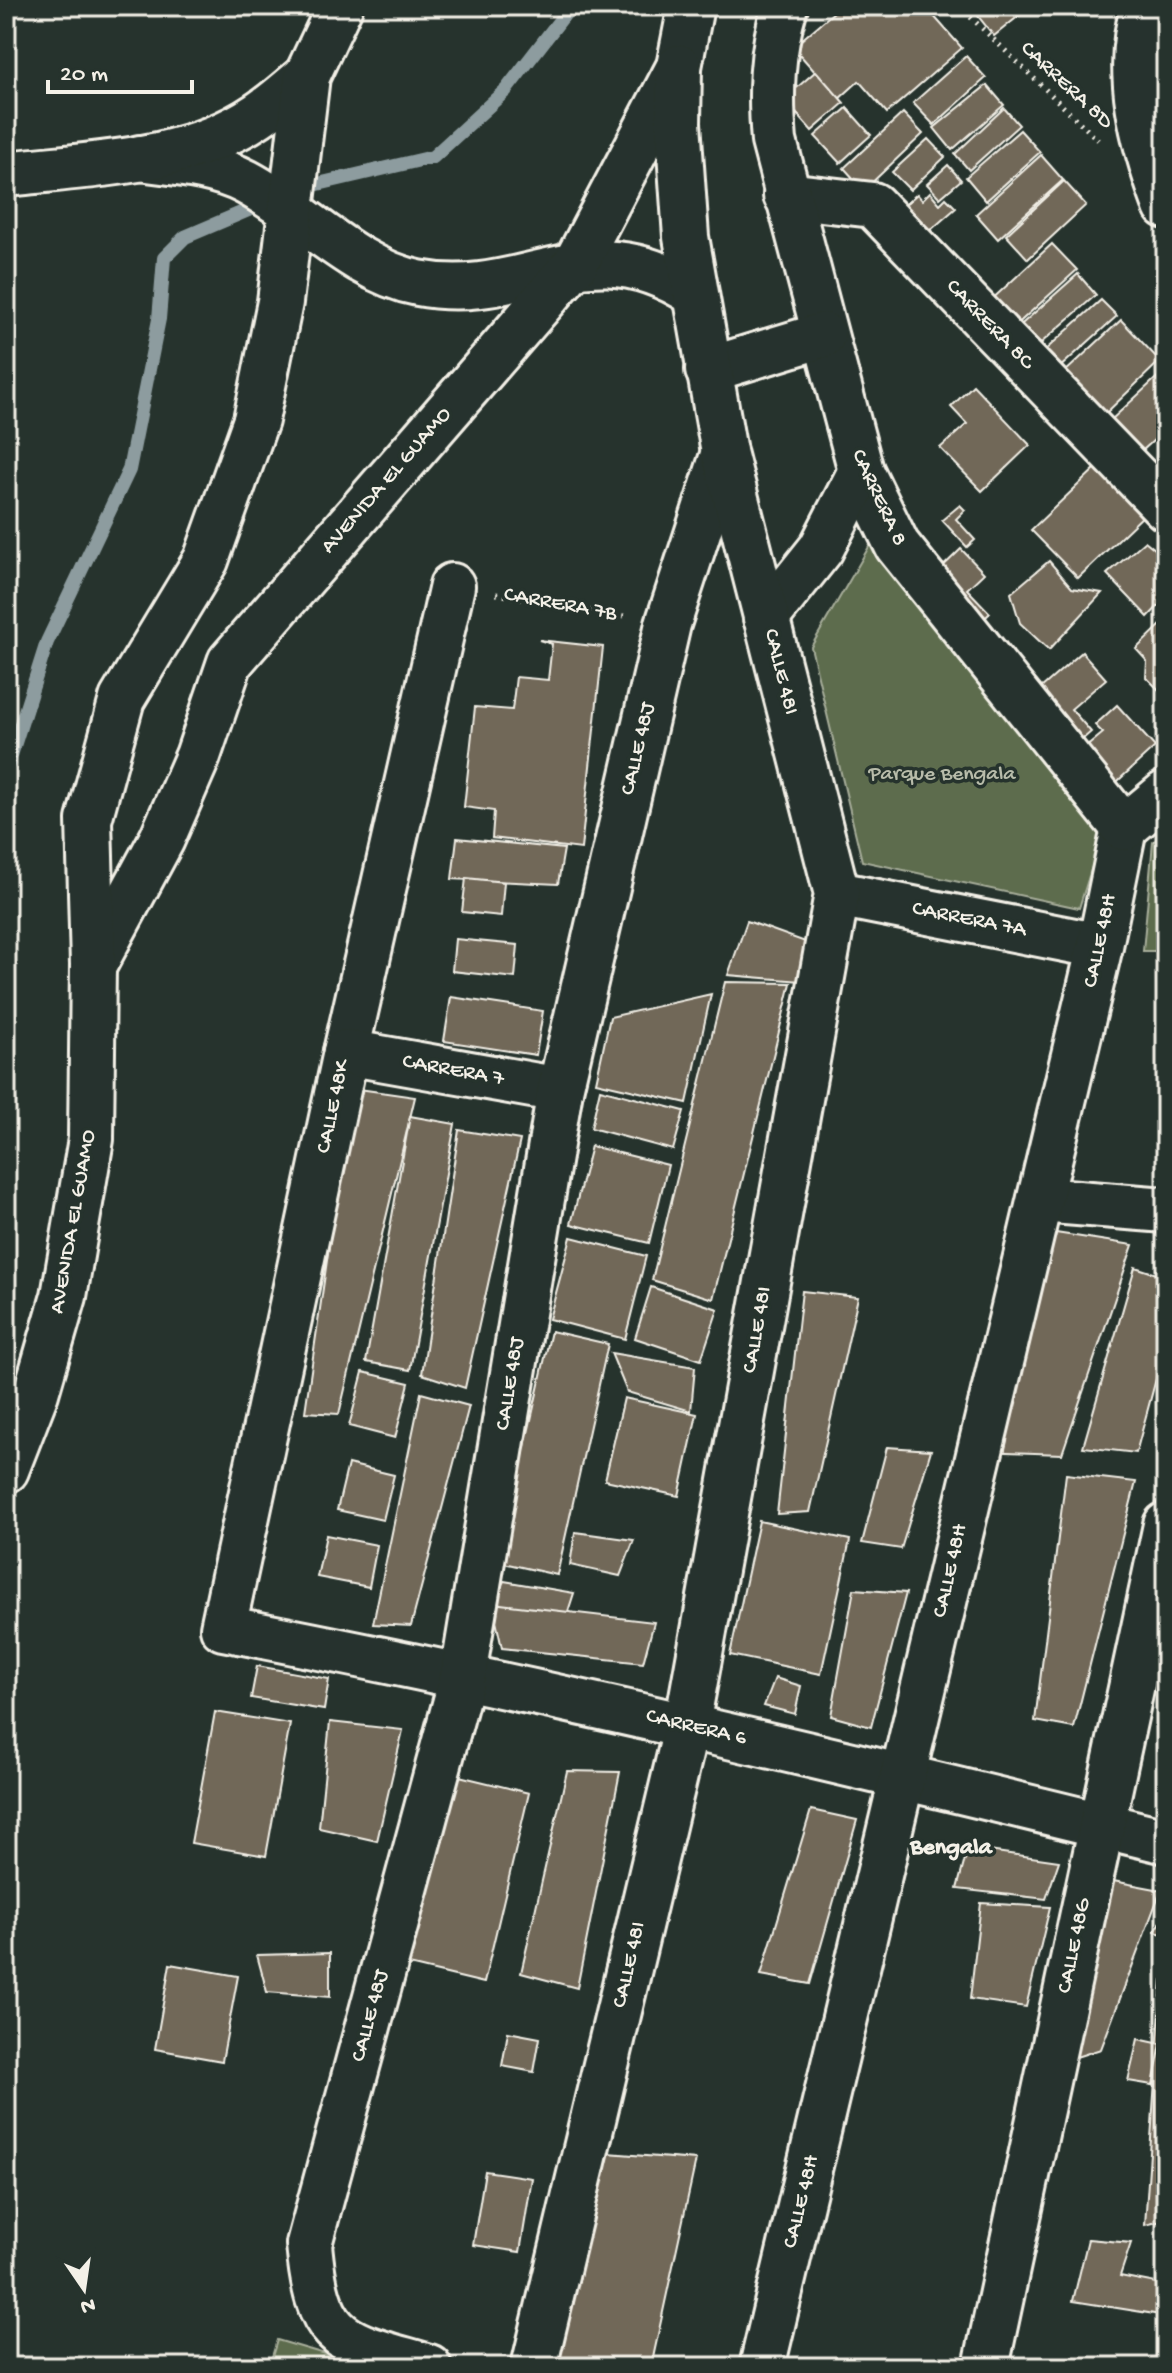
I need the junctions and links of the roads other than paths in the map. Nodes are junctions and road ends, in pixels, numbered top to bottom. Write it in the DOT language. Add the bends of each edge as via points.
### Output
graph roads {
  1 [pos="340,6"];
  2 [pos="691,6"];
  3 [pos="785,6"];
  4 [pos="1144,6"];
  5 [pos="679,67"];
  6 [pos="307,76"];
  7 [pos="140,158"];
  8 [pos="6,174"];
  9 [pos="1162,194"];
  10 [pos="786,195"];
  11 [pos="293,214"];
  12 [pos="576,263"];
  13 [pos="694,293"];
  14 [pos="823,335"];
  15 [pos="708,370"];
  16 [pos="724,452"];
  17 [pos="861,471"];
  18 [pos="1166,508"];
  19 [pos="452,586"];
  20 [pos="766,618"];
  21 [pos="1166,793"];
  22 [pos="1124,828"];
  23 [pos="837,894"];
  24 [pos="1100,946"];
  25 [pos="93,965"];
  26 [pos="346,1052"];
  27 [pos="560,1090"];
  28 [pos="1040,1200"];
  29 [pos="1166,1210"];
  30 [pos="6,1470"];
  31 [pos="1166,1525"];
  32 [pos="223,1628"];
  33 [pos="463,1675"];
  34 [pos="687,1725"];
  35 [pos="905,1778"];
  36 [pos="1101,1825"];
  37 [pos="1166,1841"];
  38 [pos="429,2367"];
  39 [pos="534,2367"];
  40 [pos="762,2367"];
  41 [pos="986,2367"];
  1 -- 6 [label="street, AVENIDA EL GUAMO"];
  2 -- 5 [label="street, AVENIDA EL GUAMO"];
  3 -- 10 [label="street" via="769,86"];
  4 -- 9 [label="street" via="1138,24 1135,94"];
  5 -- 12 [label="street, AVENIDA EL GUAMO"];
  5 -- 13 [label="street, CALLE 48I" via="681,180"];
  6 -- 7 [label="street" via="258,116 202,143"];
  6 -- 11 [label="street, AVENIDA EL GUAMO"];
  7 -- 8 [label="street"];
  7 -- 11 [label="street" via="213,168 247,182"];
  10 -- 14 [label="street, CARRERA 8"];
  10 -- 18 [label="street, CARRERA 8C" via="873,205"];
  11 -- 12 [label="street" via="384,272 417,283 471,288"];
  11 -- 25 [label="street, AVENIDA EL GUAMO" via="256,420 206,560 122,699 89,820"];
  12 -- 13 [label="street" via="639,266"];
  12 -- 25 [label="street, AVENIDA EL GUAMO" via="230,662 162,839"];
  13 -- 15 [label="street, CALLE 48I"];
  14 -- 15 [label="street"];
  14 -- 17 [label="street, CARRERA 8"];
  15 -- 16 [label="street, CALLE 48I"];
  16 -- 20 [label="street, CALLE 48I"];
  16 -- 27 [label="street, CALLE 48J" via="668,624"];
  17 -- 20 [label="street" via="821,549"];
  17 -- 22 [label="street, CARRERA 8" via="897,545"];
  19 -- 26 [label="street, CALLE 48K"];
  20 -- 23 [label="street, CALLE 48I"];
  21 -- 22 [label="street"];
  22 -- 24 [label="street, CALLE 48H"];
  23 -- 24 [label="street, CARRERA 7A"];
  23 -- 34 [label="street, CALLE 48I"];
  24 -- 28 [label="street, CALLE 48H"];
  25 -- 30 [label="street, AVENIDA EL GUAMO" via="91,1139 64,1296 36,1393"];
  26 -- 27 [label="street, CARRERA 7"];
  26 -- 32 [label="street, CALLE 48K"];
  27 -- 33 [label="street, CALLE 48J"];
  28 -- 29 [label="street"];
  28 -- 35 [label="street, CALLE 48H"];
  31 -- 36 [label="street, CALLE 48G"];
  32 -- 33 [label="street, CARRERA 6"];
  33 -- 34 [label="street, CARRERA 6"];
  33 -- 38 [label="street, CALLE 48J" via="309,2244 323,2316 350,2343"];
  34 -- 35 [label="street, CARRERA 6"];
  34 -- 39 [label="street, CALLE 48I"];
  35 -- 36 [label="street, CARRERA 6"];
  35 -- 40 [label="street, CALLE 48H"];
  36 -- 37 [label="street, CARRERA 6"];
  36 -- 41 [label="street, CALLE 48G"];
}
